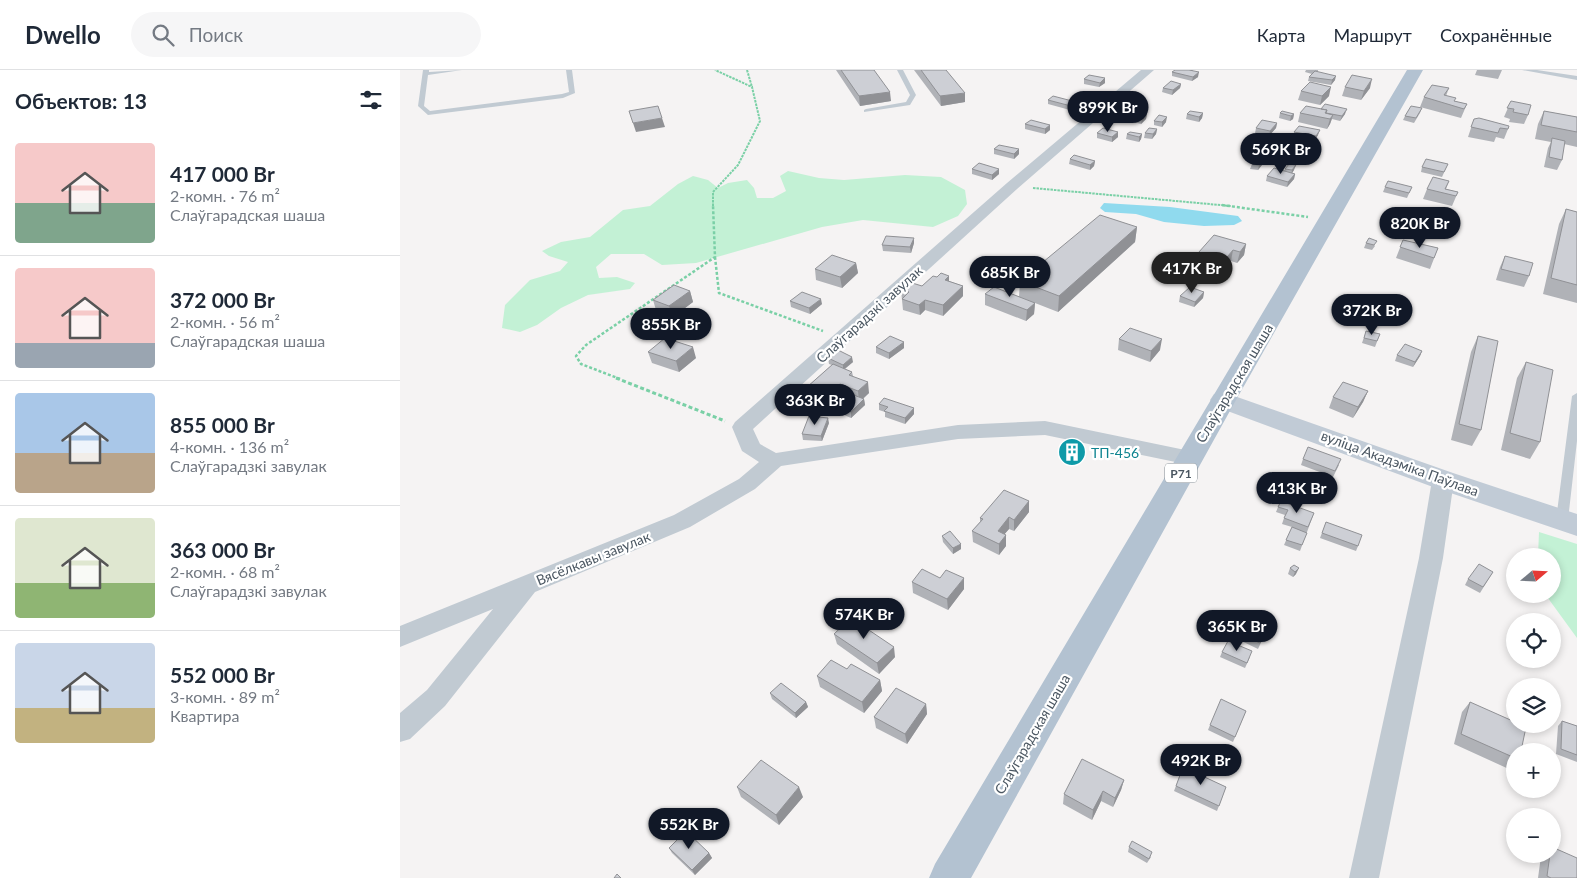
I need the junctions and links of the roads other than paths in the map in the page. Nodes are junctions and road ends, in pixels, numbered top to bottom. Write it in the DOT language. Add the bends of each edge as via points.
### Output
graph roads {
  1 [pos="459,70"];
  2 [pos="569,70"];
  3 [pos="900,70"];
  4 [pos="1148,70"];
  5 [pos="1415,70"];
  6 [pos="1525,70"];
  7 [pos="426,72"];
  8 [pos="1577,72"];
  9 [pos="1567,77"];
  10 [pos="1577,78"];
  11 [pos="866,111"];
  12 [pos="1577,396"];
  13 [pos="1223,400"];
  14 [pos="1190,458"];
  15 [pos="775,460"];
  16 [pos="1444,480"];
  17 [pos="1570,522"];
  18 [pos="528,584"];
  19 [pos="400,637"];
  20 [pos="400,730"];
  21 [pos="949,878"];
  22 [pos="1364,878"];
  1 -- 7 [label="lane"];
  2 -- 7 [label="lane" via="572,93 564,96 436,114 428,113 420,106"];
  3 -- 11 [label="lane" via="913,96 908,104"];
  4 -- 15 [label="street, Слаўгарадзкі завулак" via="1012,186 742,427 745,440 755,453"];
  5 -- 13 [label="main road, Слаўгарадская шаша / Р71"];
  6 -- 9 [label="lane"];
  8 -- 9 [label="lane"];
  9 -- 10 [label="lane"];
  12 -- 17 [label="lane" via="1566,476"];
  13 -- 14 [label="main road, Слаўгарадская шаша / Р71"];
  13 -- 16 [label="main road, вуліца Акадэміка Паўлава"];
  14 -- 15 [label="street" via="1045,428 958,432"];
  14 -- 21 [label="main road, Слаўгарадская шаша / Р71"];
  15 -- 18 [label="street, Вясёлкавы завулак" via="747,484 682,521"];
  16 -- 17 [label="main road, вуліца Акадэміка Паўлава"];
  16 -- 22 [label="street" via="1431,558"];
  18 -- 19 [label="street, Вясёлкавы завулак"];
  18 -- 20 [label="street" via="436,698"];
}
